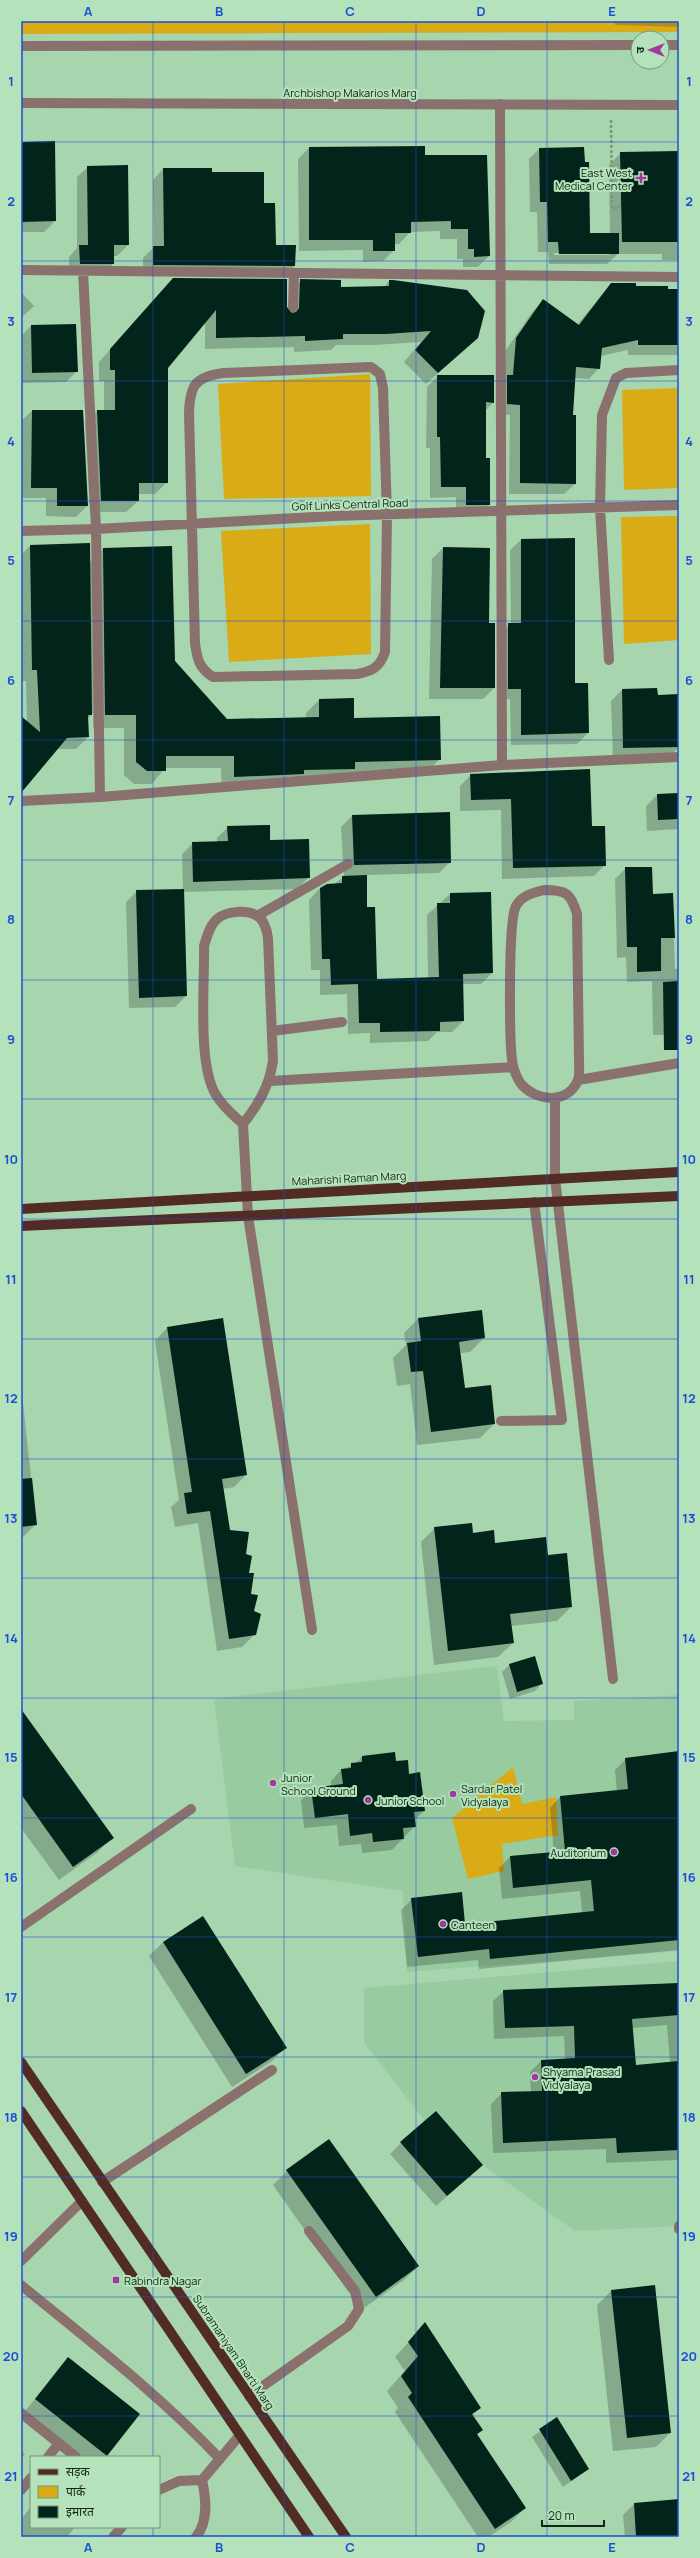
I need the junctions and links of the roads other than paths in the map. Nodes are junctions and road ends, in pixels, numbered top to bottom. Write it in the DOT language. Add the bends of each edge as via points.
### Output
graph roads {
  1 [pos="630,45"];
  2 [pos="21,46"];
  3 [pos="21,103"];
  4 [pos="500,104"];
  5 [pos="679,105"];
  6 [pos="21,270"];
  7 [pos="83,271"];
  8 [pos="294,273"];
  9 [pos="500,276"];
  10 [pos="679,277"];
  11 [pos="293,307"];
  12 [pos="679,370"];
  13 [pos="679,505"];
  14 [pos="600,508"];
  15 [pos="503,512"];
  16 [pos="387,515"];
  17 [pos="192,524"];
  18 [pos="96,529"];
  19 [pos="21,531"];
  20 [pos="609,660"];
  21 [pos="679,757"];
  22 [pos="502,765"];
  23 [pos="100,797"];
  24 [pos="21,801"];
  25 [pos="348,864"];
  26 [pos="257,916"];
  27 [pos="342,1022"];
  28 [pos="272,1031"];
  29 [pos="679,1063"];
  30 [pos="513,1066"];
  31 [pos="578,1080"];
  32 [pos="270,1081"];
  33 [pos="555,1099"];
  34 [pos="243,1124"];
  35 [pos="679,1172"];
  36 [pos="555,1178"];
  37 [pos="247,1196"];
  38 [pos="679,1196"];
  39 [pos="558,1201"];
  40 [pos="534,1202"];
  41 [pos="21,1209"];
  42 [pos="248,1216"];
  43 [pos="21,1226"];
  44 [pos="501,1421"];
  45 [pos="312,1630"];
  46 [pos="613,1679"];
  47 [pos="191,1809"];
  48 [pos="21,1927"];
  49 [pos="21,2062"];
  50 [pos="272,2070"];
  51 [pos="21,2111"];
  52 [pos="102,2182"];
  53 [pos="82,2201"];
  54 [pos="679,2226"];
  55 [pos="679,2229"];
  56 [pos="309,2232"];
  57 [pos="21,2261"];
  58 [pos="21,2285"];
  59 [pos="249,2396"];
  60 [pos="21,2413"];
  61 [pos="240,2435"];
  62 [pos="59,2443"];
  63 [pos="49,2456"];
  64 [pos="75,2456"];
  65 [pos="220,2459"];
  66 [pos="30,2479"];
  67 [pos="202,2480"];
  68 [pos="21,2490"];
  69 [pos="160,2490"];
  70 [pos="121,2528"];
  71 [pos="113,2537"];
  72 [pos="196,2537"];
  73 [pos="309,2537"];
  74 [pos="346,2537"];
  1 -- 2 [label="street"];
  3 -- 4 [label="street, Archbishop Makarios Marg"];
  4 -- 5 [label="street, Archbishop Makarios Marg"];
  4 -- 9 [label="street"];
  6 -- 7 [label="street"];
  7 -- 8 [label="street"];
  7 -- 18 [label="street"];
  8 -- 9 [label="street"];
  8 -- 11 [label="street"];
  9 -- 10 [label="street"];
  9 -- 15 [label="street"];
  12 -- 14 [label="street" via="626,372 616,378 602,415"];
  13 -- 14 [label="street, Golf Links Central Road"];
  14 -- 15 [label="street, Golf Links Central Road"];
  14 -- 20 [label="street"];
  15 -- 16 [label="street, Golf Links Central Road"];
  15 -- 22 [label="street"];
  16 -- 17 [label="street, Golf Links Central Road"];
  16 -- 17 [label="street" via="383,388 380,374 371,367 231,373 208,375 195,383 190,396"];
  16 -- 17 [label="street" via="385,652 381,663 372,672 358,674 229,678 213,677 202,670 194,643"];
  17 -- 18 [label="street, Golf Links Central Road"];
  18 -- 19 [label="street, Golf Links Central Road"];
  18 -- 23 [label="street"];
  21 -- 22 [label="street"];
  22 -- 23 [label="street"];
  23 -- 24 [label="street"];
  25 -- 26 [label="street"];
  26 -- 28 [label="street" via="266,927 268,938"];
  26 -- 34 [label="street" via="246,912 227,913 216,920 209,930 204,946 205,1058 209,1078 215,1094"];
  27 -- 28 [label="street"];
  28 -- 32 [label="street" via="273,1061"];
  29 -- 31 [label="street"];
  30 -- 31 [label="street" via="510,950 516,906 525,895 544,890 561,890 573,898 577,914"];
  30 -- 32 [label="street"];
  30 -- 33 [label="street" via="522,1085 544,1099"];
  31 -- 33 [label="street" via="568,1093"];
  32 -- 34 [label="street" via="261,1100"];
  33 -- 36 [label="street"];
  34 -- 37 [label="street"];
  35 -- 36 [label="main road, Maharishi Raman Marg"];
  36 -- 37 [label="main road, Maharishi Raman Marg"];
  36 -- 39 [label="street"];
  37 -- 41 [label="main road, Maharishi Raman Marg"];
  37 -- 42 [label="street"];
  38 -- 39 [label="main road"];
  39 -- 40 [label="main road"];
  39 -- 46 [label="street"];
  40 -- 42 [label="main road"];
  40 -- 44 [label="street" via="562,1420"];
  42 -- 43 [label="main road"];
  42 -- 45 [label="street"];
  47 -- 48 [label="street"];
  49 -- 52 [label="main road, Subramaniyam Bharti Marg"];
  50 -- 52 [label="street"];
  51 -- 53 [label="main road"];
  52 -- 59 [label="main road, Subramaniyam Bharti Marg"];
  53 -- 57 [label="street"];
  53 -- 61 [label="main road"];
  54 -- 55 [label="street"];
  56 -- 59 [label="street" via="355,2291 359,2309 348,2326"];
  58 -- 65 [label="street" via="156,2395 182,2418"];
  59 -- 74 [label="main road, Subramaniyam Bharti Marg"];
  60 -- 62 [label="street"];
  61 -- 65 [label="street"];
  61 -- 73 [label="main road"];
  62 -- 63 [label="street"];
  62 -- 64 [label="street"];
  65 -- 67 [label="street"];
  66 -- 68 [label="street"];
  67 -- 69 [label="street" via="179,2481"];
  67 -- 72 [label="street" via="207,2503 200,2532"];
  70 -- 71 [label="street"];
}
